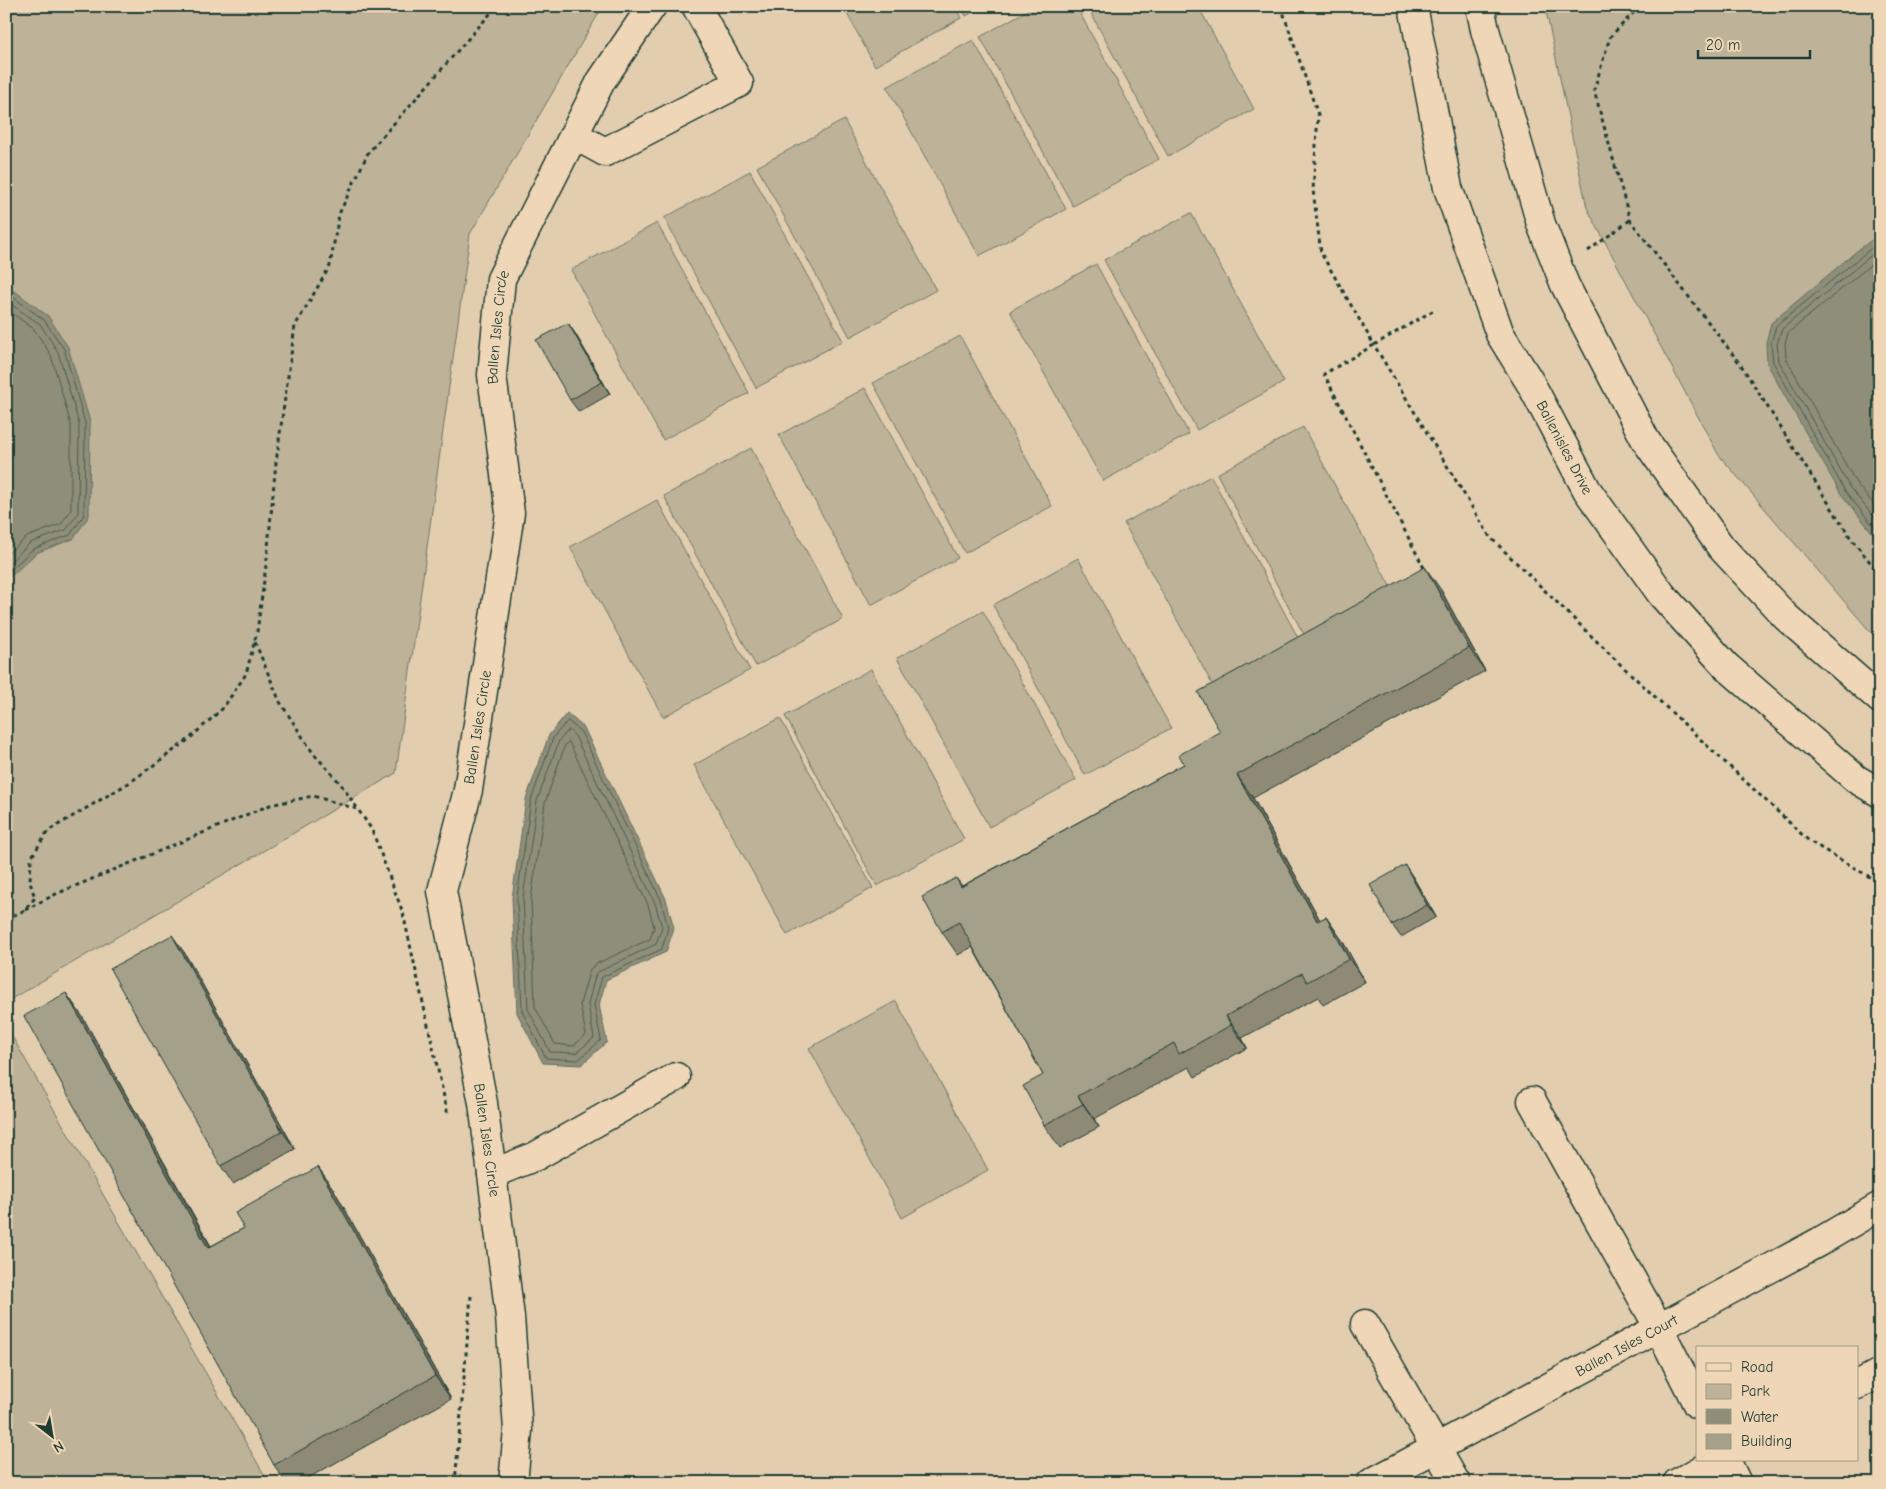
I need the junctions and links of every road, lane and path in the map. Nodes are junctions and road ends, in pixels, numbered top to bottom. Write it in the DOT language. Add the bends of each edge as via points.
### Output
graph roads {
  1 [pos="497,6"];
  2 [pos="652,6"];
  3 [pos="696,6"];
  4 [pos="1281,6"];
  5 [pos="1413,6"];
  6 [pos="1480,6"];
  7 [pos="1640,6"];
  8 [pos="574,135"];
  9 [pos="1630,220"];
  10 [pos="1586,252"];
  11 [pos="1436,309"];
  12 [pos="1374,345"];
  13 [pos="1424,568"];
  14 [pos="1880,574"];
  15 [pos="254,641"];
  16 [pos="1880,699"];
  17 [pos="1880,793"];
  18 [pos="358,809"];
  19 [pos="1880,883"];
  20 [pos="23,911"];
  21 [pos="6,920"];
  22 [pos="676,1077"];
  23 [pos="1532,1101"];
  24 [pos="450,1120"];
  25 [pos="492,1174"];
  26 [pos="1880,1206"];
  27 [pos="472,1289"];
  28 [pos="1365,1324"];
  29 [pos="1659,1328"];
  30 [pos="1880,1373"];
  31 [pos="1858,1384"];
  32 [pos="1696,1402"];
  33 [pos="1436,1446"];
  34 [pos="1715,1462"];
  35 [pos="1727,1462"];
  36 [pos="455,1483"];
  37 [pos="514,1483"];
  38 [pos="1371,1483"];
  39 [pos="1456,1483"];
  40 [pos="1677,1483"];
  41 [pos="1737,1483"];
  1 -- 15 [label="path" via="368,154 339,214 330,266 295,326 276,462 268,558"];
  2 -- 8 [label="street, Ballen Isles Circle" via="601,81"];
  3 -- 8 [label="street" via="739,83 605,152"];
  4 -- 12 [label="path" via="1318,115 1313,190 1321,253"];
  5 -- 17 [label="street, Ballenisles Drive" via="1448,188 1500,334 1586,490 1662,595 1726,666 1856,778"];
  6 -- 16 [label="street" via="1541,224 1564,285 1646,442 1721,547 1786,618"];
  7 -- 9 [label="path" via="1610,38 1594,90"];
  8 -- 25 [label="street, Ballen Isles Circle" via="500,279 492,375 510,513 468,790 442,891 483,1103"];
  9 -- 10 [label="path"];
  9 -- 14 [label="path" via="1741,365 1852,540"];
  11 -- 12 [label="path"];
  12 -- 13 [label="path" via="1324,374"];
  12 -- 19 [label="path" via="1490,537 1809,841"];
  15 -- 18 [label="path" via="280,702 313,753"];
  15 -- 20 [label="path" via="246,674 216,714 188,740 132,781 48,831 31,858 30,882 35,898"];
  18 -- 20 [label="path" via="313,796 270,805 56,894"];
  18 -- 24 [label="path" via="372,830 404,913"];
  20 -- 21 [label="path"];
  22 -- 25 [label="street" via="536,1156"];
  23 -- 29 [label="street"];
  25 -- 37 [label="street, Ballen Isles Circle" via="510,1317 518,1430"];
  26 -- 29 [label="street, Ballen Isles Court"];
  27 -- 36 [label="path"];
  28 -- 33 [label="street"];
  29 -- 32 [label="street"];
  29 -- 33 [label="street, Ballen Isles Court"];
  30 -- 31 [label="street"];
  33 -- 38 [label="street, Ballen Isles Court"];
  33 -- 39 [label="street"];
  34 -- 40 [label="street"];
  35 -- 41 [label="street"];
}
